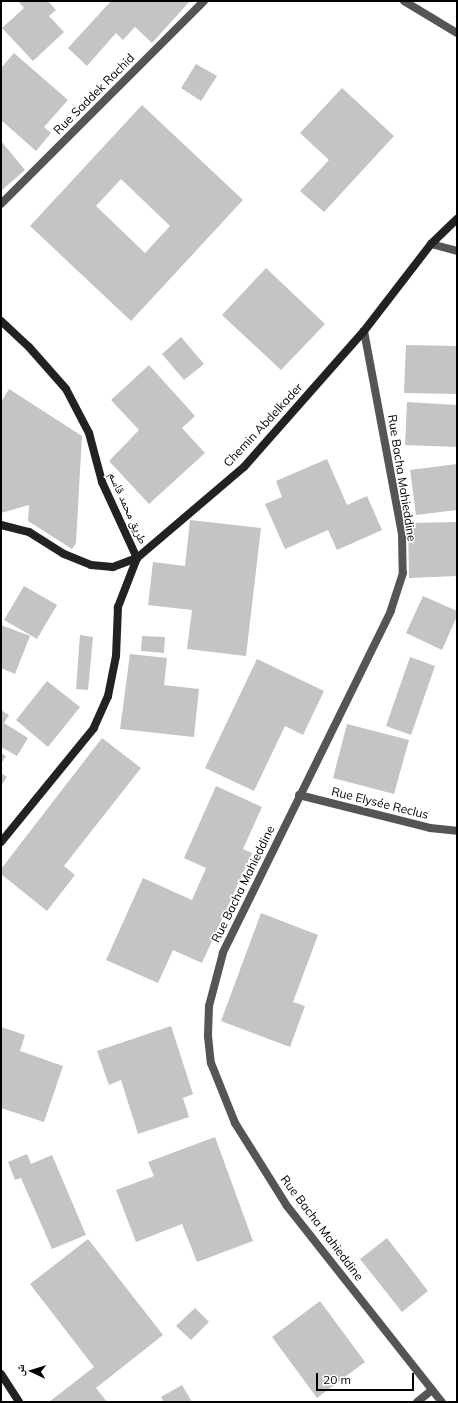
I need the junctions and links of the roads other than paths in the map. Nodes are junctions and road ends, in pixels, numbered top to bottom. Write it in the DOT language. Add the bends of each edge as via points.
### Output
graph roads {
  1 [pos="204,1"];
  2 [pos="404,1"];
  3 [pos="457,33"];
  4 [pos="1,204"];
  5 [pos="457,219"];
  6 [pos="431,244"];
  7 [pos="457,251"];
  8 [pos="1,321"];
  9 [pos="364,331"];
  10 [pos="1,525"];
  11 [pos="137,558"];
  12 [pos="299,795"];
  13 [pos="457,831"];
  14 [pos="1,842"];
  15 [pos="1,1374"];
  16 [pos="432,1390"];
  17 [pos="19,1402"];
  18 [pos="418,1402"];
  19 [pos="442,1402"];
  1 -- 4 [label="street, Rue Saddek Rachid"];
  2 -- 3 [label="street"];
  5 -- 6 [label="street, Chemin Abdelkader"];
  6 -- 7 [label="street"];
  6 -- 9 [label="street, Chemin Abdelkader"];
  8 -- 11 [label="street, طريق محمد قاسم" via="29,347 66,389 88,433 102,482"];
  9 -- 11 [label="street, Chemin Abdelkader" via="244,467"];
  9 -- 12 [label="street, Rue Bacha Mahieddine" via="402,534 403,573 391,611"];
  10 -- 11 [label="street, Chemin Abdelkader" via="29,532 64,554 91,565 113,567"];
  11 -- 14 [label="street, طريق محمد قاسم" via="118,607 116,656 108,696 94,728"];
  12 -- 13 [label="street, Rue Elysée Reclus" via="430,828"];
  12 -- 16 [label="street, Rue Bacha Mahieddine" via="223,953 209,1006 208,1036 211,1063 235,1123 287,1206"];
  15 -- 17 [label="street"];
  16 -- 18 [label="street"];
  16 -- 19 [label="street, Rue Bacha Mahieddine"];
}
